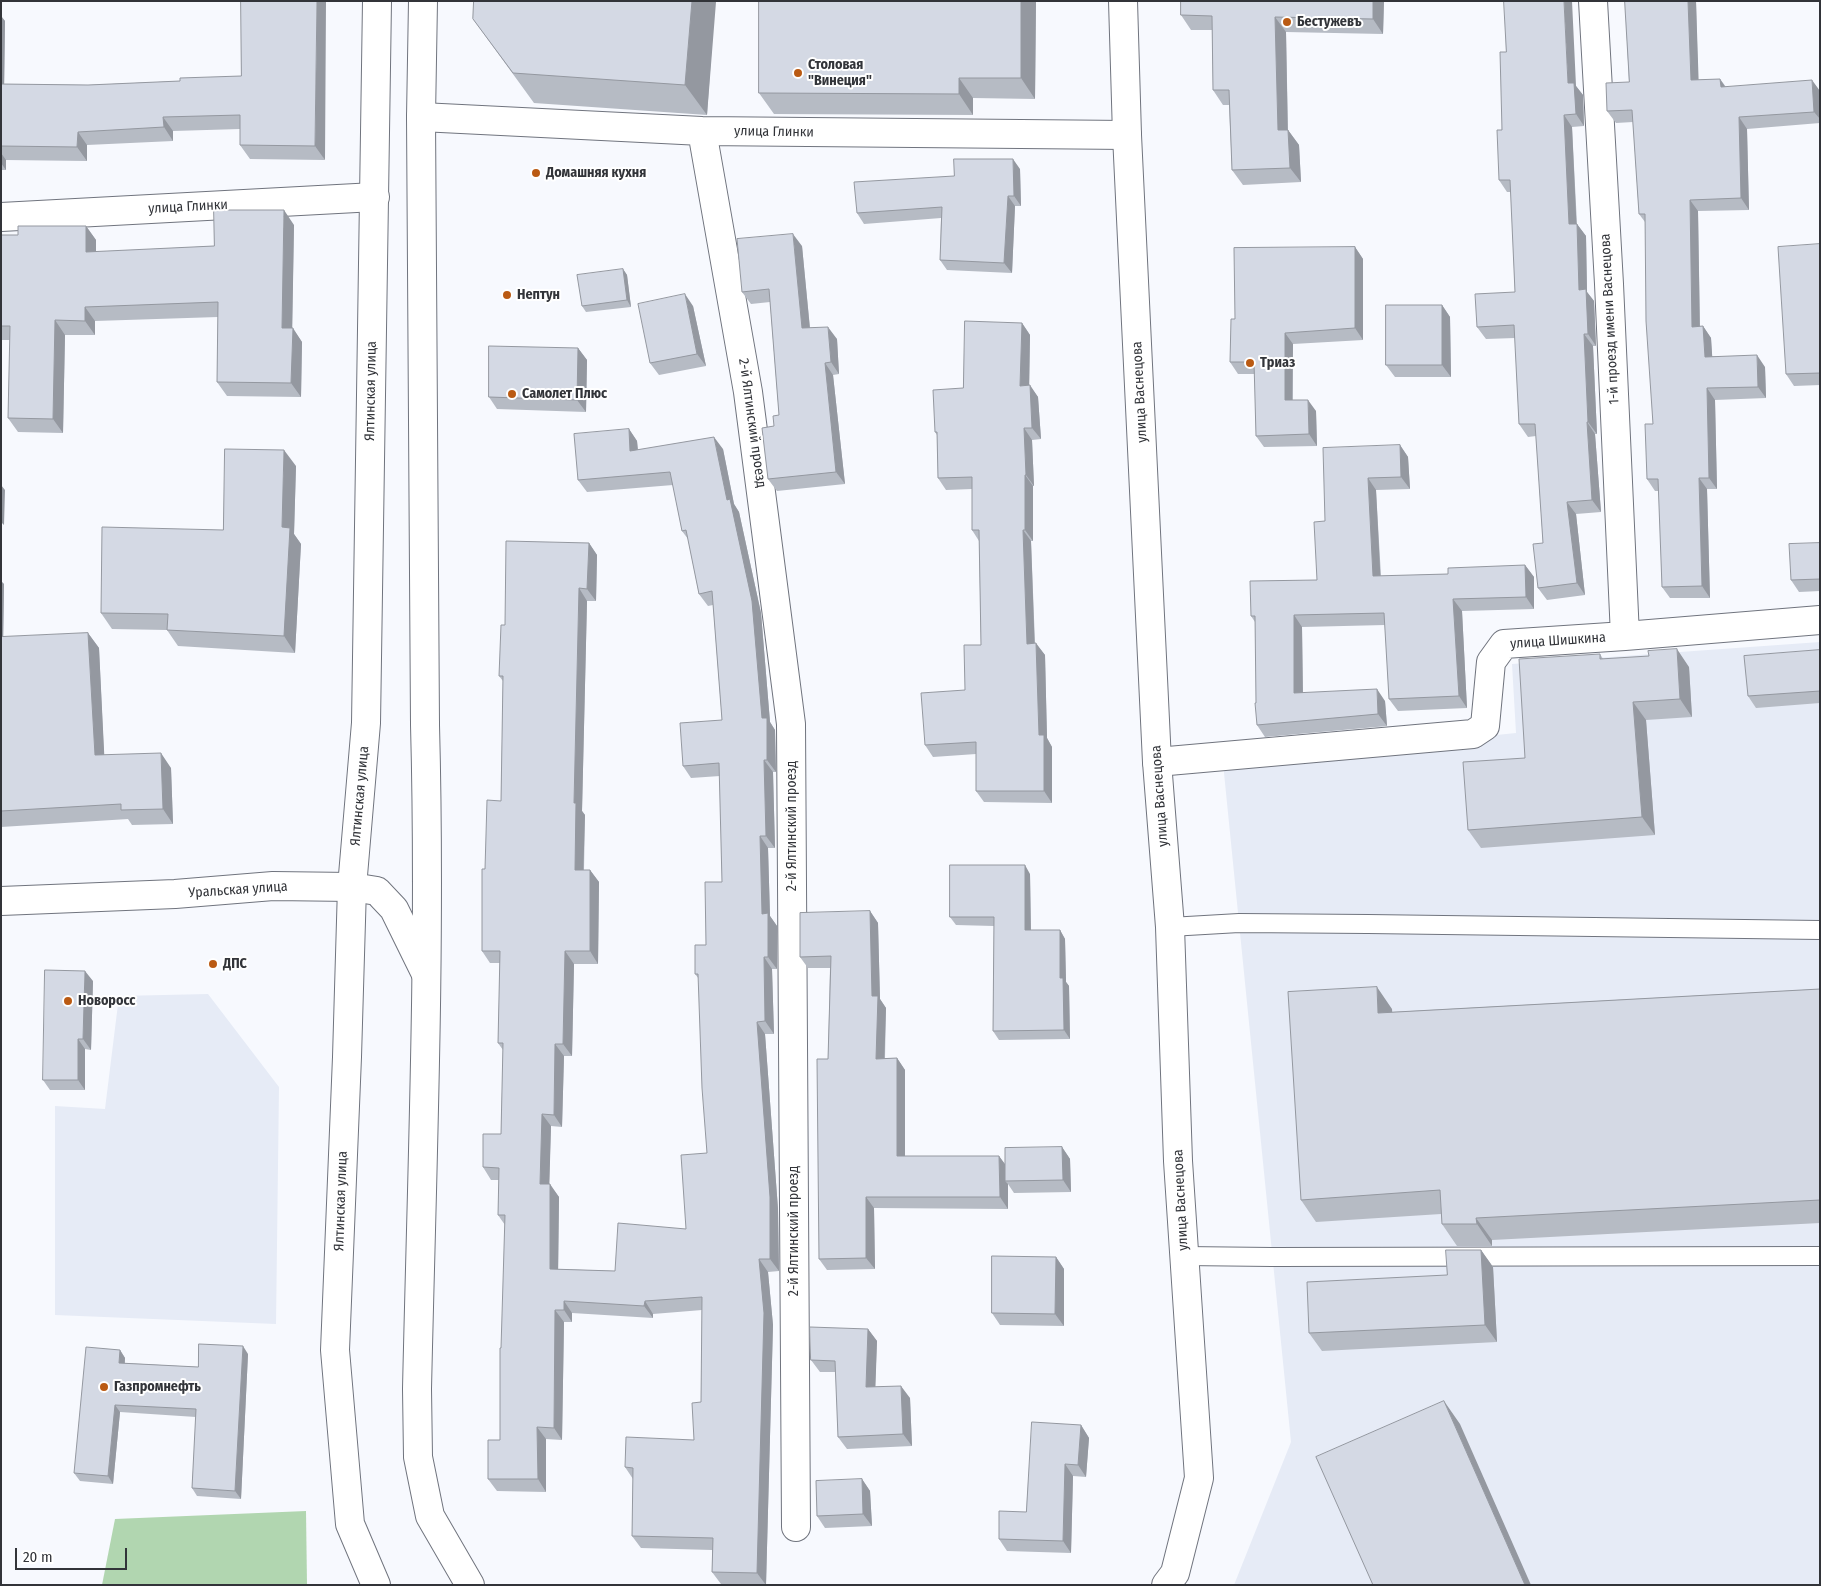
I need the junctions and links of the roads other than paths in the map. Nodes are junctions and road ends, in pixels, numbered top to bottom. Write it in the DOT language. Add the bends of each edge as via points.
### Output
graph roads {
  1 [pos="377,1"];
  2 [pos="423,1"];
  3 [pos="1123,1"];
  4 [pos="1593,1"];
  5 [pos="421,117"];
  6 [pos="702,131"];
  7 [pos="1127,135"];
  8 [pos="375,197"];
  9 [pos="1,217"];
  10 [pos="1820,620"];
  11 [pos="1625,636"];
  12 [pos="1158,762"];
  13 [pos="352,887"];
  14 [pos="1,902"];
  15 [pos="1170,926"];
  16 [pos="1820,930"];
  17 [pos="426,974"];
  18 [pos="1184,1256"];
  19 [pos="1820,1256"];
  20 [pos="796,1527"];
  21 [pos="1171,1581"];
  22 [pos="376,1585"];
  23 [pos="470,1585"];
  1 -- 8 [label="street, Ялтинская улица"];
  2 -- 5 [label="street"];
  3 -- 7 [label="street, улица Васнецова"];
  4 -- 11 [label="street, 1-й проезд имени Васнецова"];
  5 -- 6 [label="street, улица Глинки"];
  5 -- 17 [label="street"];
  6 -- 7 [label="street, улица Глинки"];
  6 -- 20 [label="street, 2-й Ялтинский проезд" via="748,392 791,724"];
  7 -- 12 [label="street, улица Васнецова"];
  8 -- 9 [label="street, улица Глинки"];
  8 -- 13 [label="street, Ялтинская улица" via="366,724"];
  10 -- 11 [label="street, улица Шишкина"];
  11 -- 12 [label="street, улица Шишкина" via="1504,644 1491,662 1485,726 1473,734"];
  12 -- 15 [label="street, улица Васнецова"];
  13 -- 14 [label="street, Уральская улица" via="272,886"];
  13 -- 17 [label="street, Уральская улица" via="376,891 394,909"];
  13 -- 22 [label="street, Ялтинская улица" via="335,1350 350,1524"];
  15 -- 16 [label="lane" via="1239,923"];
  15 -- 18 [label="street, улица Васнецова"];
  17 -- 23 [label="street" via="418,1457 430,1516"];
  18 -- 19 [label="lane"];
  18 -- 21 [label="street, улица Васнецова" via="1199,1478"];
}
